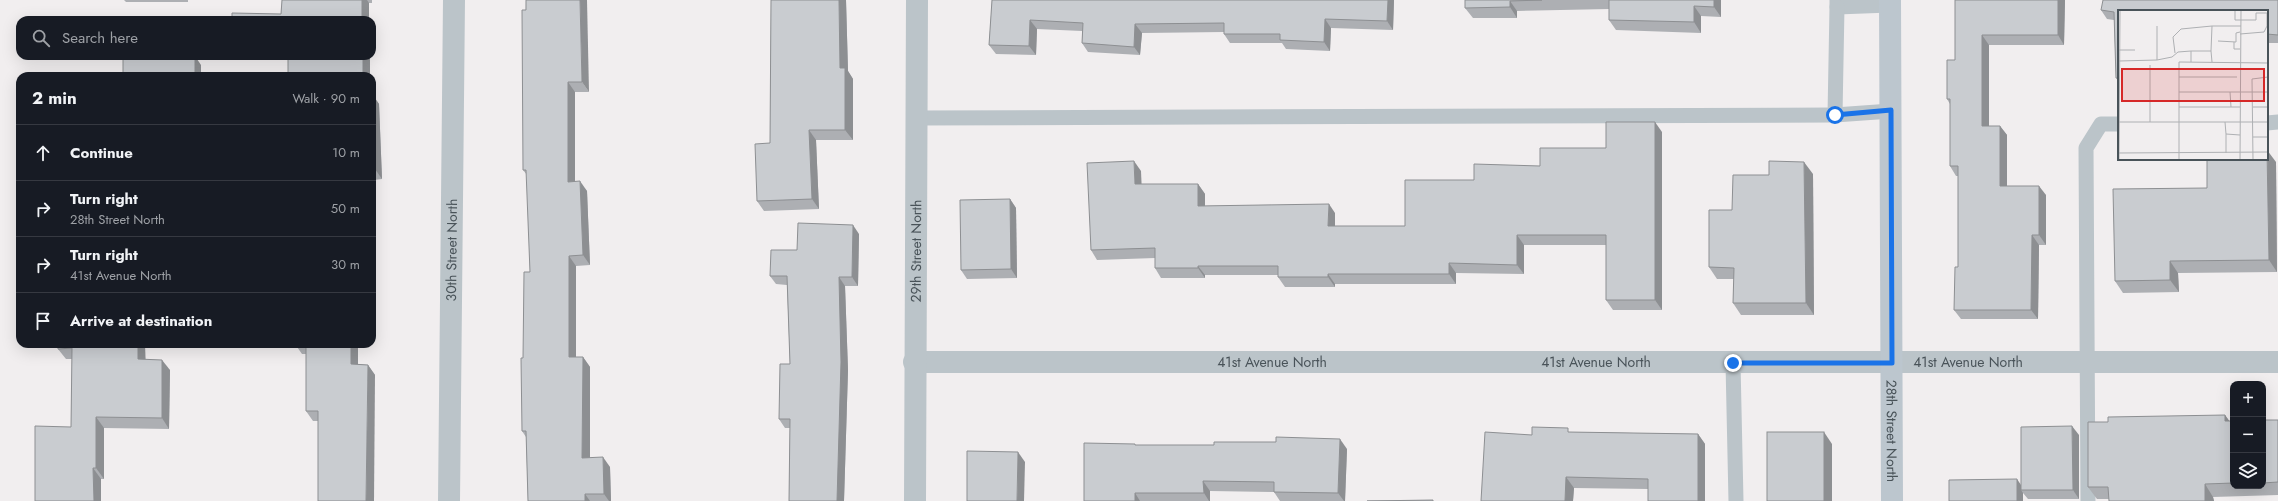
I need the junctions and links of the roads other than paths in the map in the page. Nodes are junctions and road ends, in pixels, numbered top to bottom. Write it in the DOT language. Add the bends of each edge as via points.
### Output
graph roads {
  1 [pos="454,0"];
  2 [pos="917,0"];
  3 [pos="1890,2"];
  4 [pos="1837,3"];
  5 [pos="1891,110"];
  6 [pos="1835,115"];
  7 [pos="916,118"];
  8 [pos="2118,124"];
  9 [pos="914,362"];
  10 [pos="2088,362"];
  11 [pos="2278,362"];
  12 [pos="1733,363"];
  13 [pos="1892,363"];
  14 [pos="449,501"];
  15 [pos="915,501"];
  16 [pos="1736,501"];
  17 [pos="1892,501"];
  18 [pos="2088,501"];
  1 -- 14 [label="street, 30th Street North"];
  2 -- 7 [label="street, 29th Street North"];
  3 -- 4 [label="lane"];
  3 -- 5 [label="street, 28th Street North"];
  4 -- 6 [label="lane"];
  5 -- 6 [label="lane"];
  5 -- 13 [label="street, 28th Street North"];
  6 -- 7 [label="lane"];
  7 -- 9 [label="street, 29th Street North"];
  8 -- 10 [label="lane" via="2101,124 2086,148"];
  9 -- 12 [label="street, 41st Avenue North"];
  9 -- 15 [label="street, 29th Street North"];
  10 -- 11 [label="street, 41st Avenue North"];
  10 -- 13 [label="street, 41st Avenue North"];
  10 -- 18 [label="lane"];
  12 -- 13 [label="street, 41st Avenue North"];
  12 -- 16 [label="lane"];
  13 -- 17 [label="street, 28th Street North"];
}
